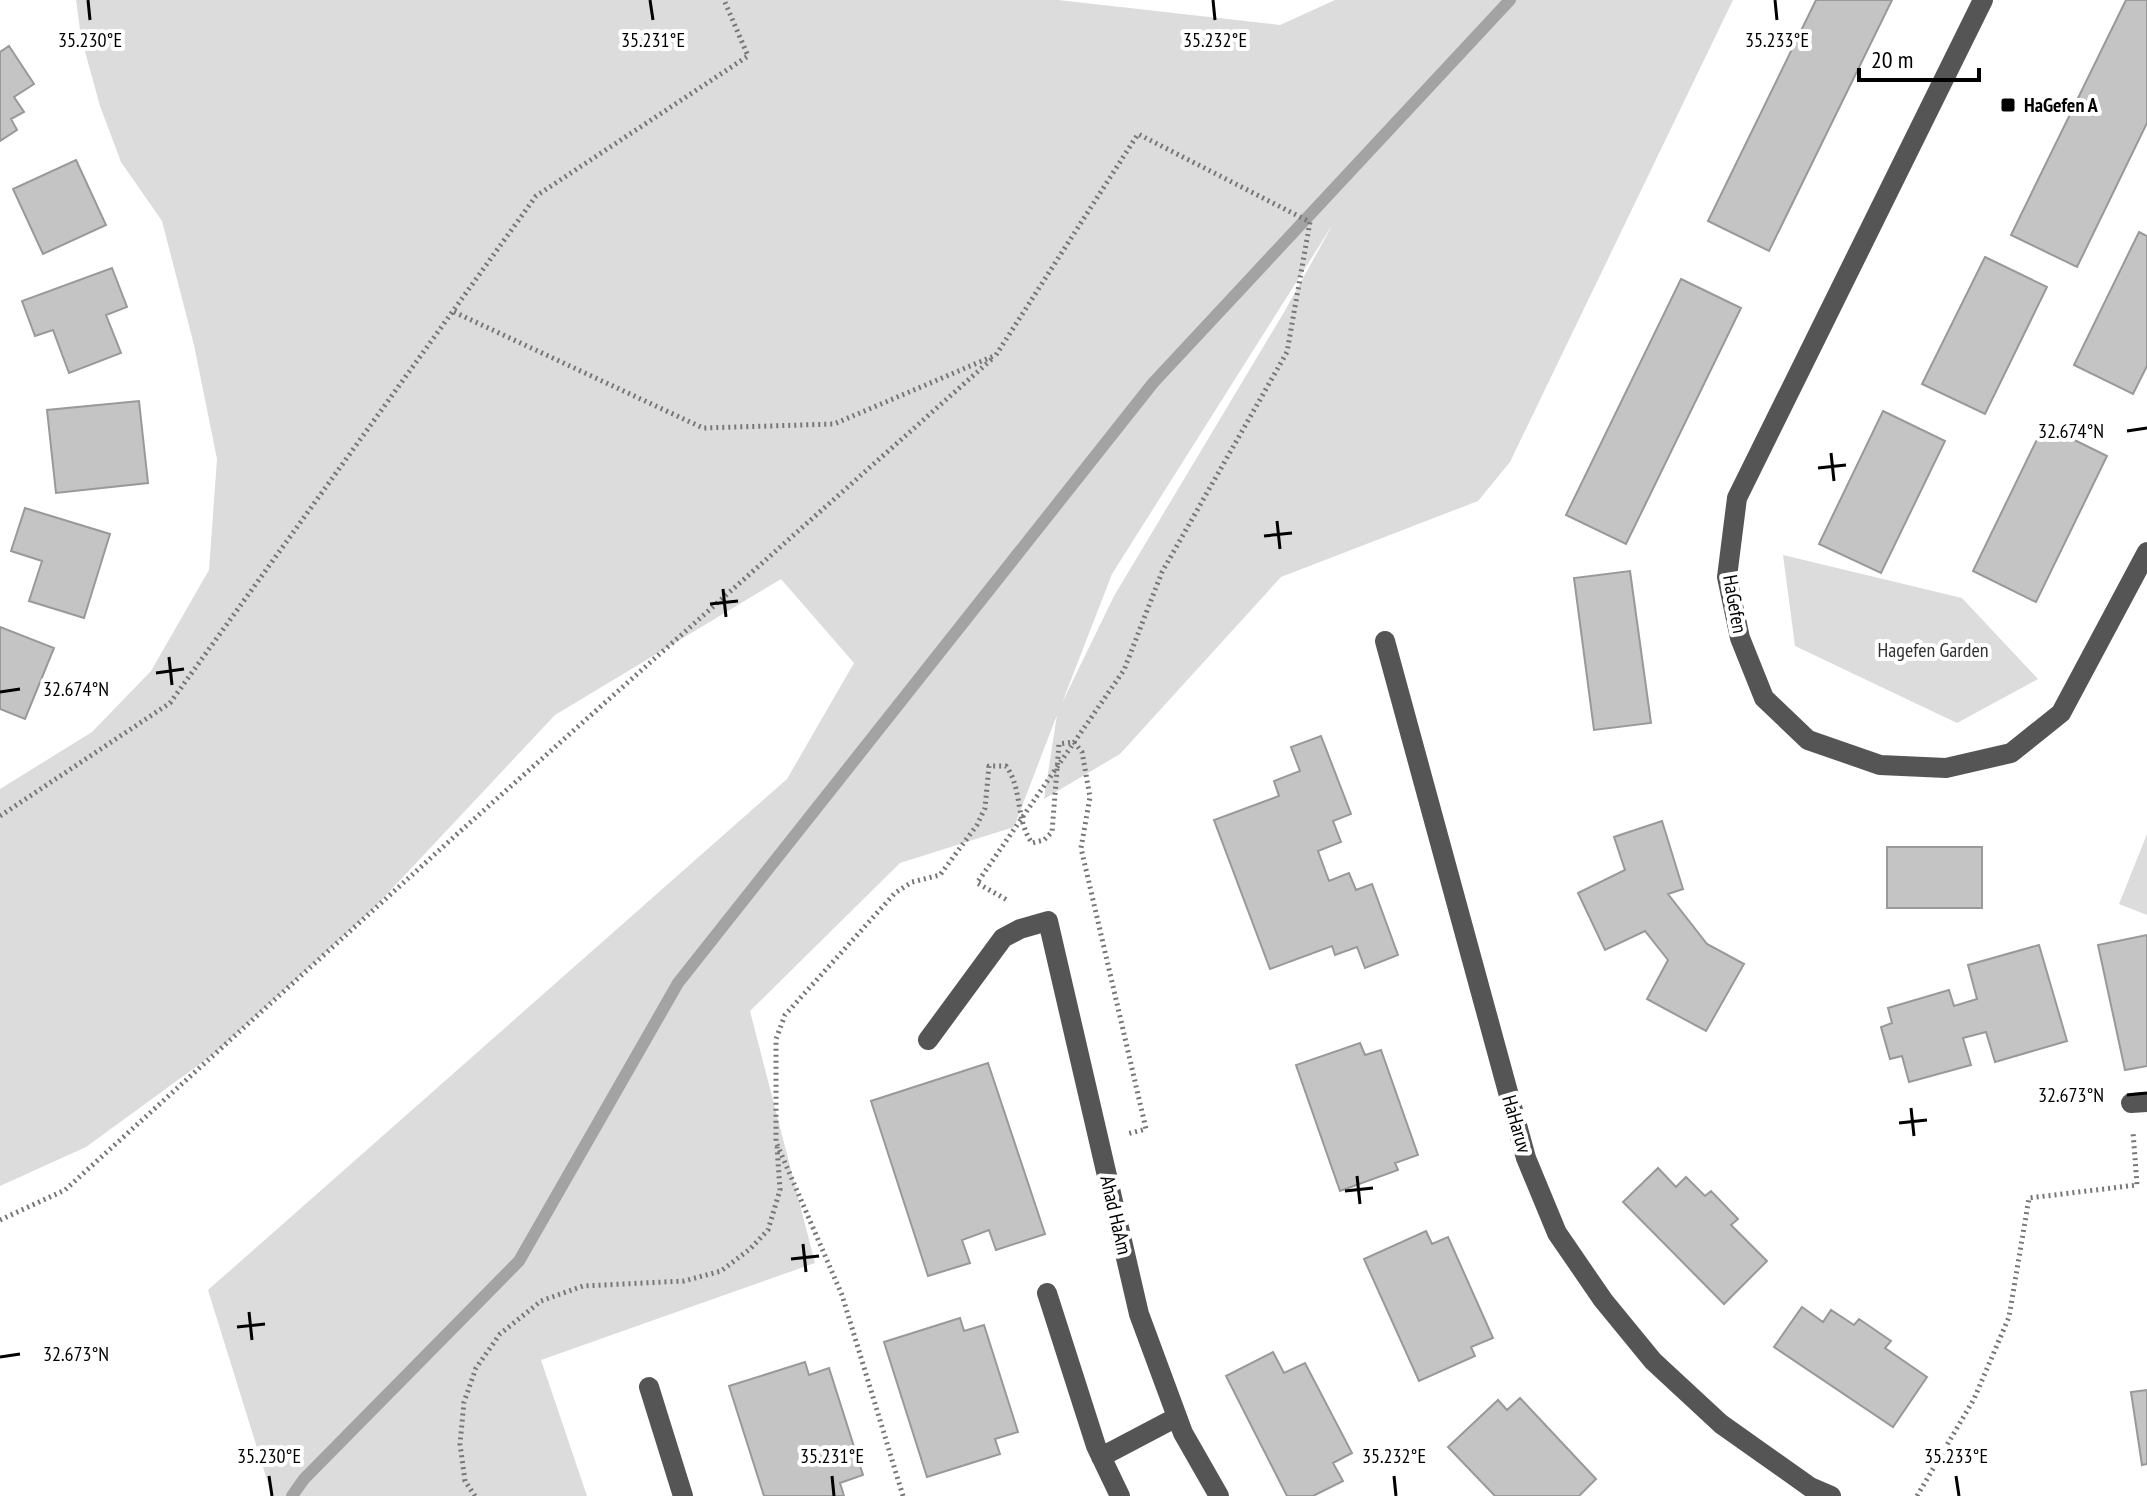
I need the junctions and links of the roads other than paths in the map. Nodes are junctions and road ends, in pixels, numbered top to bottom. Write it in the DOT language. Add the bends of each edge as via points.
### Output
graph roads {
  1 [pos="1983,0"];
  2 [pos="2147,552"];
  3 [pos="1385,641"];
  4 [pos="928,1040"];
  5 [pos="1047,1293"];
  6 [pos="649,1387"];
  7 [pos="1177,1417"];
  8 [pos="1101,1457"];
  9 [pos="683,1496"];
  10 [pos="1120,1496"];
  11 [pos="1219,1496"];
  12 [pos="1831,1496"];
  1 -- 2 [label="street, HaGefen" via="1737,498 1727,577 1740,638 1764,698 1808,740 1880,765 1946,768 2011,753 2061,713"];
  3 -- 12 [label="street, HaHaruv" via="1526,1158 1557,1233 1653,1361 1721,1424"];
  4 -- 7 [label="street, Ahad HaAm" via="1003,938 1048,921 1139,1314"];
  5 -- 8 [label="street"];
  6 -- 9 [label="street"];
  7 -- 8 [label="street"];
  7 -- 11 [label="street, Ahad HaAm"];
  8 -- 10 [label="street"];
}
